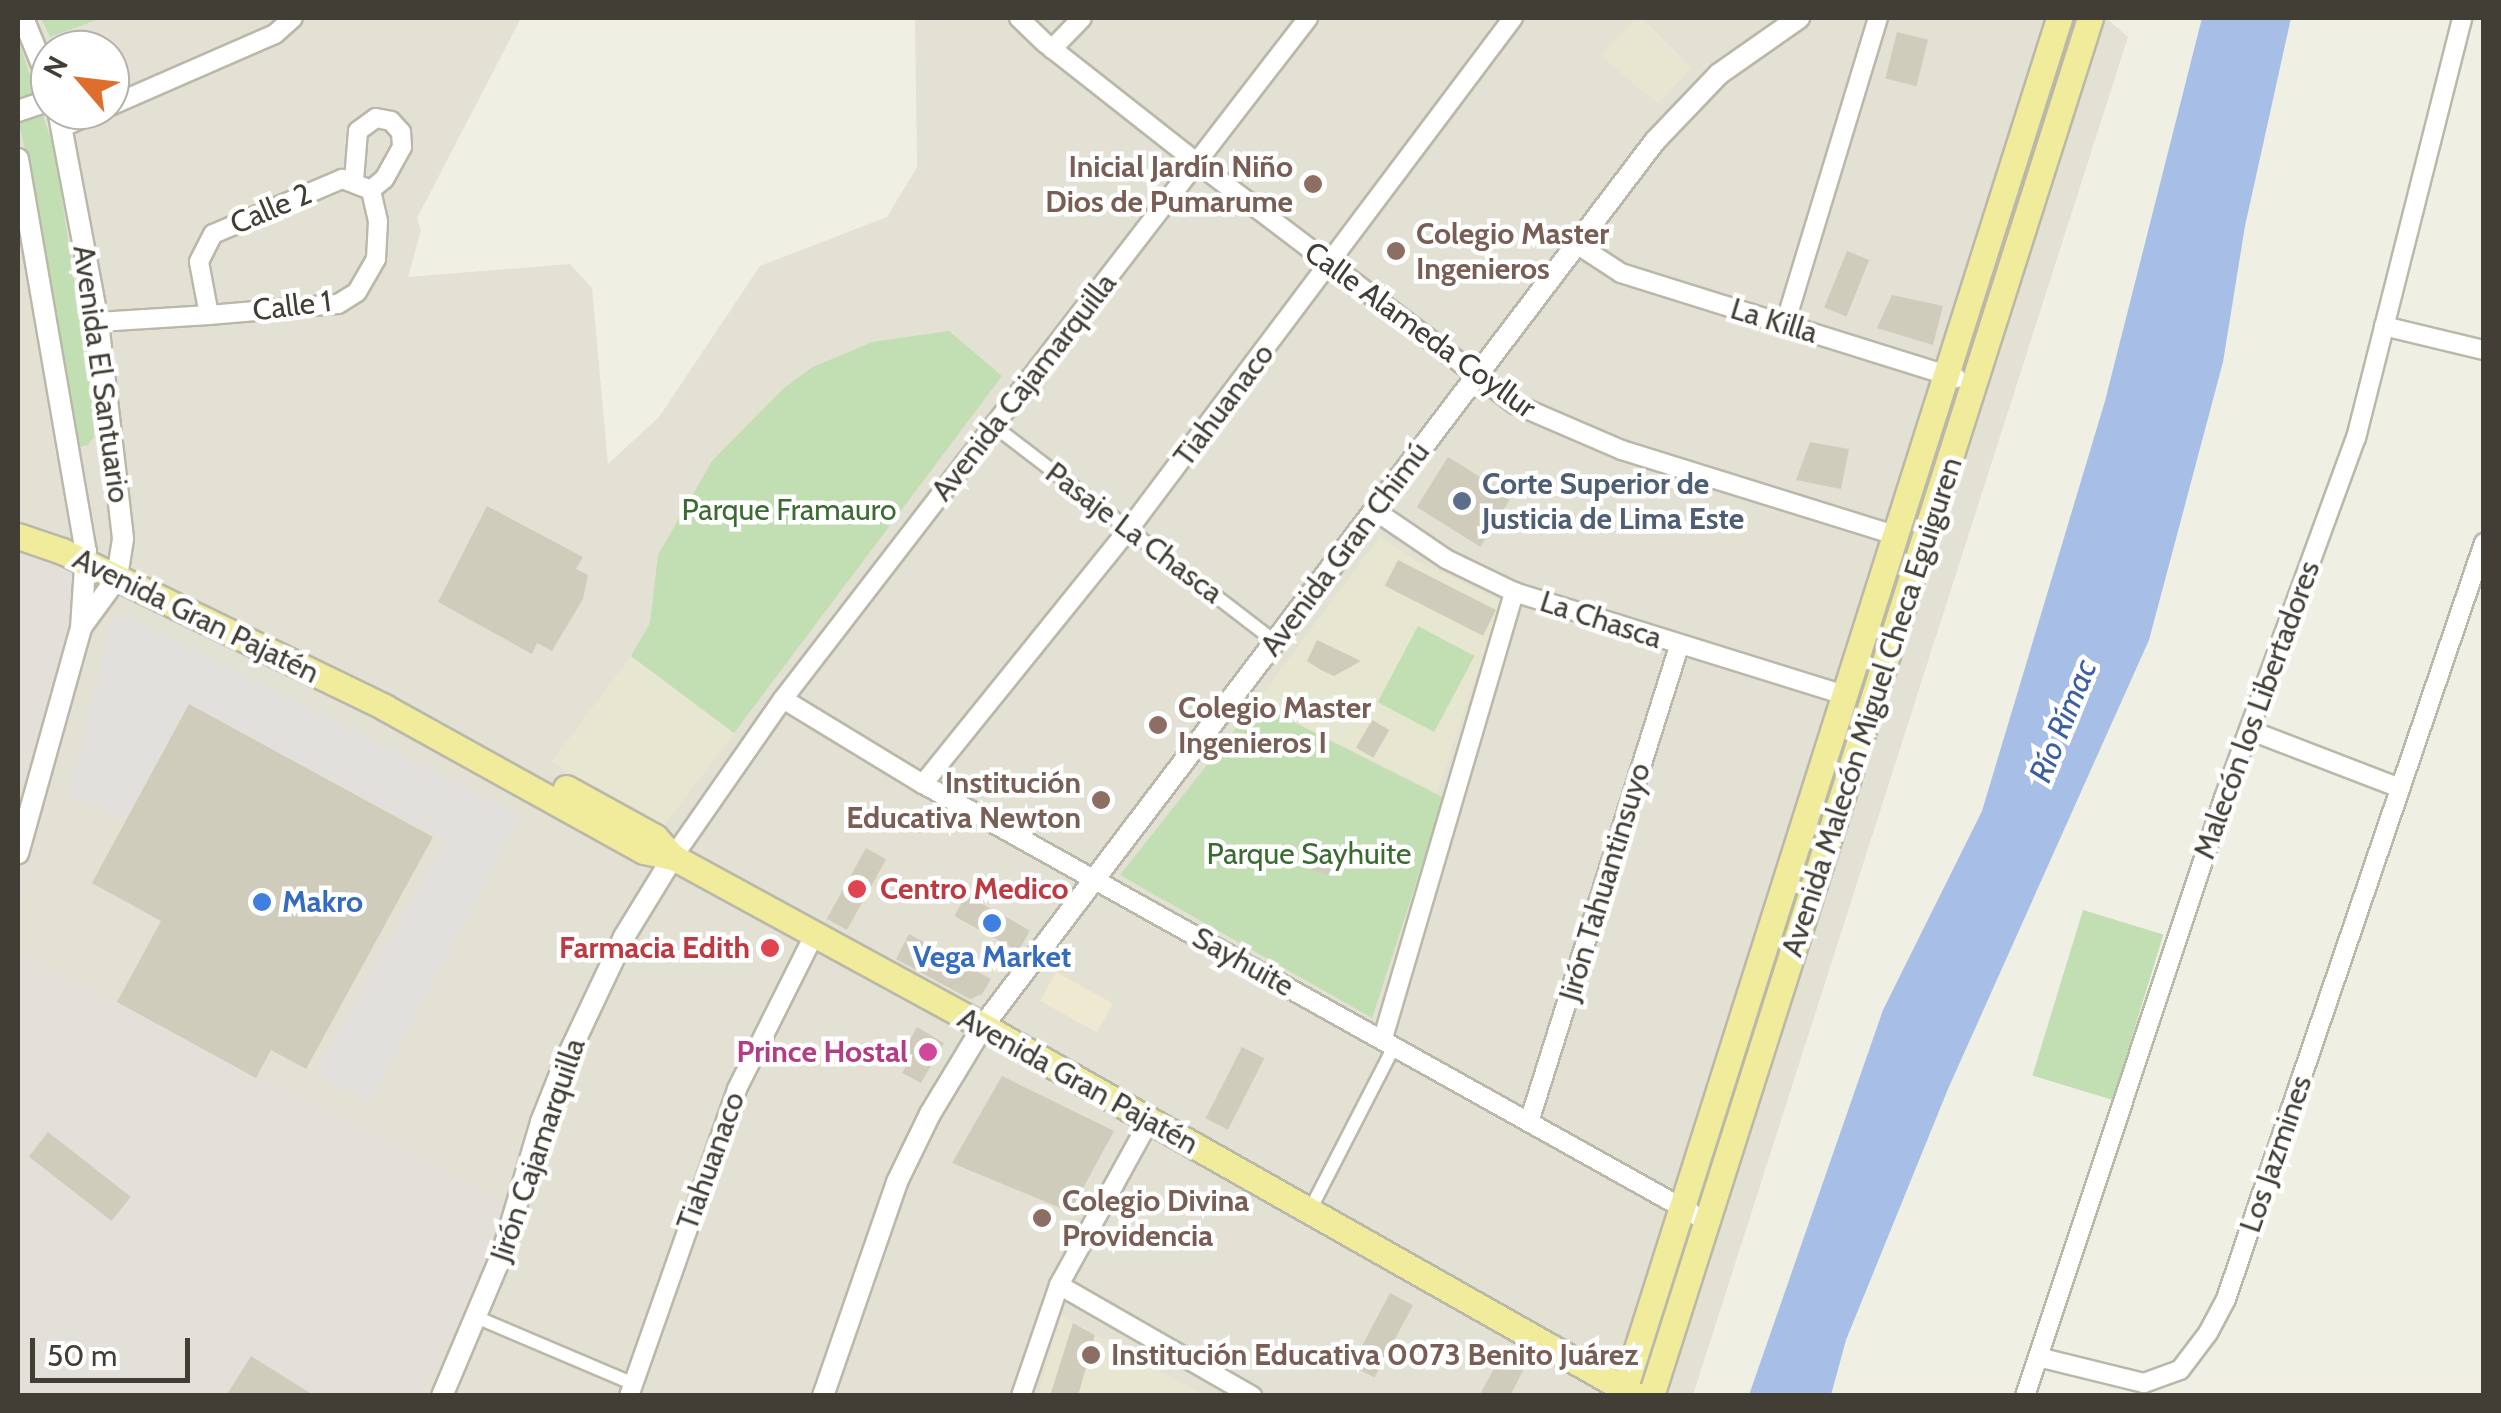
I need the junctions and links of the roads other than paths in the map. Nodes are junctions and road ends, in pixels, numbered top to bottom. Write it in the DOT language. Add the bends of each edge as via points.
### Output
graph roads {
  1 [pos="293,18"];
  2 [pos="1019,18"];
  3 [pos="1082,18"];
  4 [pos="1308,18"];
  5 [pos="1514,18"];
  6 [pos="1798,18"];
  7 [pos="1878,18"];
  8 [pos="2059,18"];
  9 [pos="2090,18"];
  10 [pos="2462,18"];
  11 [pos="1052,49"];
  12 [pos="130,97"];
  13 [pos="62,130"];
  14 [pos="18,159"];
  15 [pos="1197,162"];
  16 [pos="362,185"];
  17 [pos="23,216"];
  18 [pos="1578,244"];
  19 [pos="1330,266"];
  20 [pos="208,315"];
  21 [pos="98,322"];
  22 [pos="1785,324"];
  23 [pos="2384,326"];
  24 [pos="2484,350"];
  25 [pos="1948,375"];
  26 [pos="1476,378"];
  27 [pos="1976,384"];
  28 [pos="994,426"];
  29 [pos="1374,510"];
  30 [pos="1129,530"];
  31 [pos="1895,535"];
  32 [pos="18,536"];
  33 [pos="2484,544"];
  34 [pos="78,555"];
  35 [pos="119,572"];
  36 [pos="1514,592"];
  37 [pos="80,628"];
  38 [pos="1274,641"];
  39 [pos="1680,645"];
  40 [pos="1844,695"];
  41 [pos="783,699"];
  42 [pos="2249,730"];
  43 [pos="923,784"];
  44 [pos="2400,788"];
  45 [pos="18,853"];
  46 [pos="673,857"];
  47 [pos="1094,880"];
  48 [pos="814,935"];
  49 [pos="984,1026"];
  50 [pos="1389,1042"];
  51 [pos="1530,1119"];
  52 [pos="1149,1121"];
  53 [pos="1678,1205"];
  54 [pos="1309,1212"];
  55 [pos="1706,1220"];
  56 [pos="1058,1284"];
  57 [pos="476,1317"];
  58 [pos="2038,1358"];
  59 [pos="632,1390"];
  60 [pos="1628,1393"];
  61 [pos="826,1395"];
  62 [pos="442,1396"];
  63 [pos="1021,1396"];
  64 [pos="1252,1396"];
  65 [pos="1651,1396"];
  66 [pos="2025,1396"];
  1 -- 12 [label="street" via="274,34"];
  2 -- 11 [label="street, Calle Alameda Coyllur"];
  3 -- 11 [label="street"];
  4 -- 15 [label="street, Avenida Cajamarquilla"];
  5 -- 19 [label="street, Tiahuanaco"];
  6 -- 18 [label="street, Avenida Gran Chimú" via="1750,48 1684,107"];
  7 -- 22 [label="street"];
  8 -- 25 [label="main road, Avenida Malecón Miguel Checa Eguiguren"];
  9 -- 27 [label="main road, Avenida Malecón Miguel Checa Eguiguren"];
  10 -- 23 [label="street, Malecón los Libertadores"];
  11 -- 15 [label="street, Calle Alameda Coyllur"];
  13 -- 21 [label="street, Avenida El Santuario"];
  14 -- 17 [label="street, Avenida El Santuario"];
  15 -- 19 [label="street, Calle Alameda Coyllur"];
  15 -- 28 [label="street, Avenida Cajamarquilla"];
  16 -- 20 [label="street, Calle 2" via="328,184 213,234 199,262"];
  16 -- 20 [label="street, Calle 1" via="378,220 376,259 357,292 338,304"];
  17 -- 34 [label="street, Avenida El Santuario"];
  18 -- 22 [label="street, La Killa" via="1621,273"];
  18 -- 26 [label="street, Avenida Gran Chimú"];
  19 -- 26 [label="street, Calle Alameda Coyllur"];
  19 -- 30 [label="street, Tiahuanaco"];
  20 -- 21 [label="street, Calle 1"];
  21 -- 35 [label="street, Avenida El Santuario" via="123,539"];
  22 -- 25 [label="street, La Killa"];
  23 -- 24 [label="street"];
  23 -- 42 [label="street, Malecón los Libertadores" via="2356,438"];
  25 -- 27 [label="street, La Killa"];
  25 -- 31 [label="main road, Avenida Malecón Miguel Checa Eguiguren"];
  26 -- 29 [label="street, Avenida Gran Chimú"];
  26 -- 31 [label="street, Calle Alameda Coyllur" via="1581,436"];
  27 -- 55 [label="main road, Avenida Malecón Miguel Checa Eguiguren"];
  28 -- 30 [label="street, Pasaje La Chasca"];
  28 -- 41 [label="street, Avenida Cajamarquilla"];
  29 -- 36 [label="street, La Chasca" via="1446,559"];
  29 -- 38 [label="street, Avenida Gran Chimú"];
  30 -- 38 [label="street, Pasaje La Chasca"];
  30 -- 43 [label="street, Tiahuanaco"];
  31 -- 40 [label="main road, Avenida Malecón Miguel Checa Eguiguren"];
  32 -- 34 [label="main road, Avenida Gran Pajatén"];
  33 -- 44 [label="street, Los Jazmines"];
  34 -- 35 [label="main road, Avenida Gran Pajatén"];
  34 -- 37 [label="street, Avenida El Santuario"];
  35 -- 37 [label="street, Avenida El Santuario"];
  35 -- 46 [label="main road, Avenida Gran Pajatén" via="384,707 644,851"];
  36 -- 39 [label="street, La Chasca"];
  36 -- 50 [label="street"];
  37 -- 45 [label="street, Avenida El Santuario"];
  38 -- 47 [label="street, Avenida Gran Chimú"];
  39 -- 40 [label="street, La Chasca"];
  39 -- 51 [label="street, Jirón Tahuantinsuyo"];
  40 -- 53 [label="main road, Avenida Malecón Miguel Checa Eguiguren"];
  41 -- 43 [label="street, Sayhuite"];
  41 -- 46 [label="street, Avenida Cajamarquilla"];
  42 -- 44 [label="street"];
  42 -- 58 [label="street, Malecón los Libertadores"];
  43 -- 47 [label="street, Sayhuite"];
  44 -- 58 [label="street, Los Jazmines" via="2226,1299 2208,1333 2180,1370 2144,1383"];
  46 -- 48 [label="main road, Avenida Gran Pajatén"];
  46 -- 57 [label="street, Jirón Cajamarquilla" via="624,937 564,1064"];
  47 -- 49 [label="street, Avenida Gran Chimú"];
  47 -- 50 [label="street, Sayhuite"];
  48 -- 49 [label="main road, Avenida Gran Pajatén"];
  48 -- 59 [label="street, Tiahuanaco" via="737,1088"];
  49 -- 52 [label="main road, Avenida Gran Pajatén"];
  49 -- 61 [label="street, Avenida Gran Chimú" via="897,1182"];
  50 -- 51 [label="street, Sayhuite"];
  50 -- 54 [label="street"];
  51 -- 53 [label="street, Sayhuite"];
  52 -- 54 [label="main road, Avenida Gran Pajatén"];
  52 -- 56 [label="street"];
  53 -- 55 [label="street, Sayhuite"];
  53 -- 60 [label="main road, Avenida Malecón Miguel Checa Eguiguren"];
  54 -- 60 [label="main road, Avenida Gran Pajatén"];
  55 -- 65 [label="main road, Avenida Malecón Miguel Checa Eguiguren"];
  56 -- 63 [label="street"];
  56 -- 64 [label="street"];
  57 -- 59 [label="street"];
  57 -- 62 [label="street, Jirón Cajamarquilla"];
  58 -- 66 [label="street, Malecón los Libertadores"];
}
